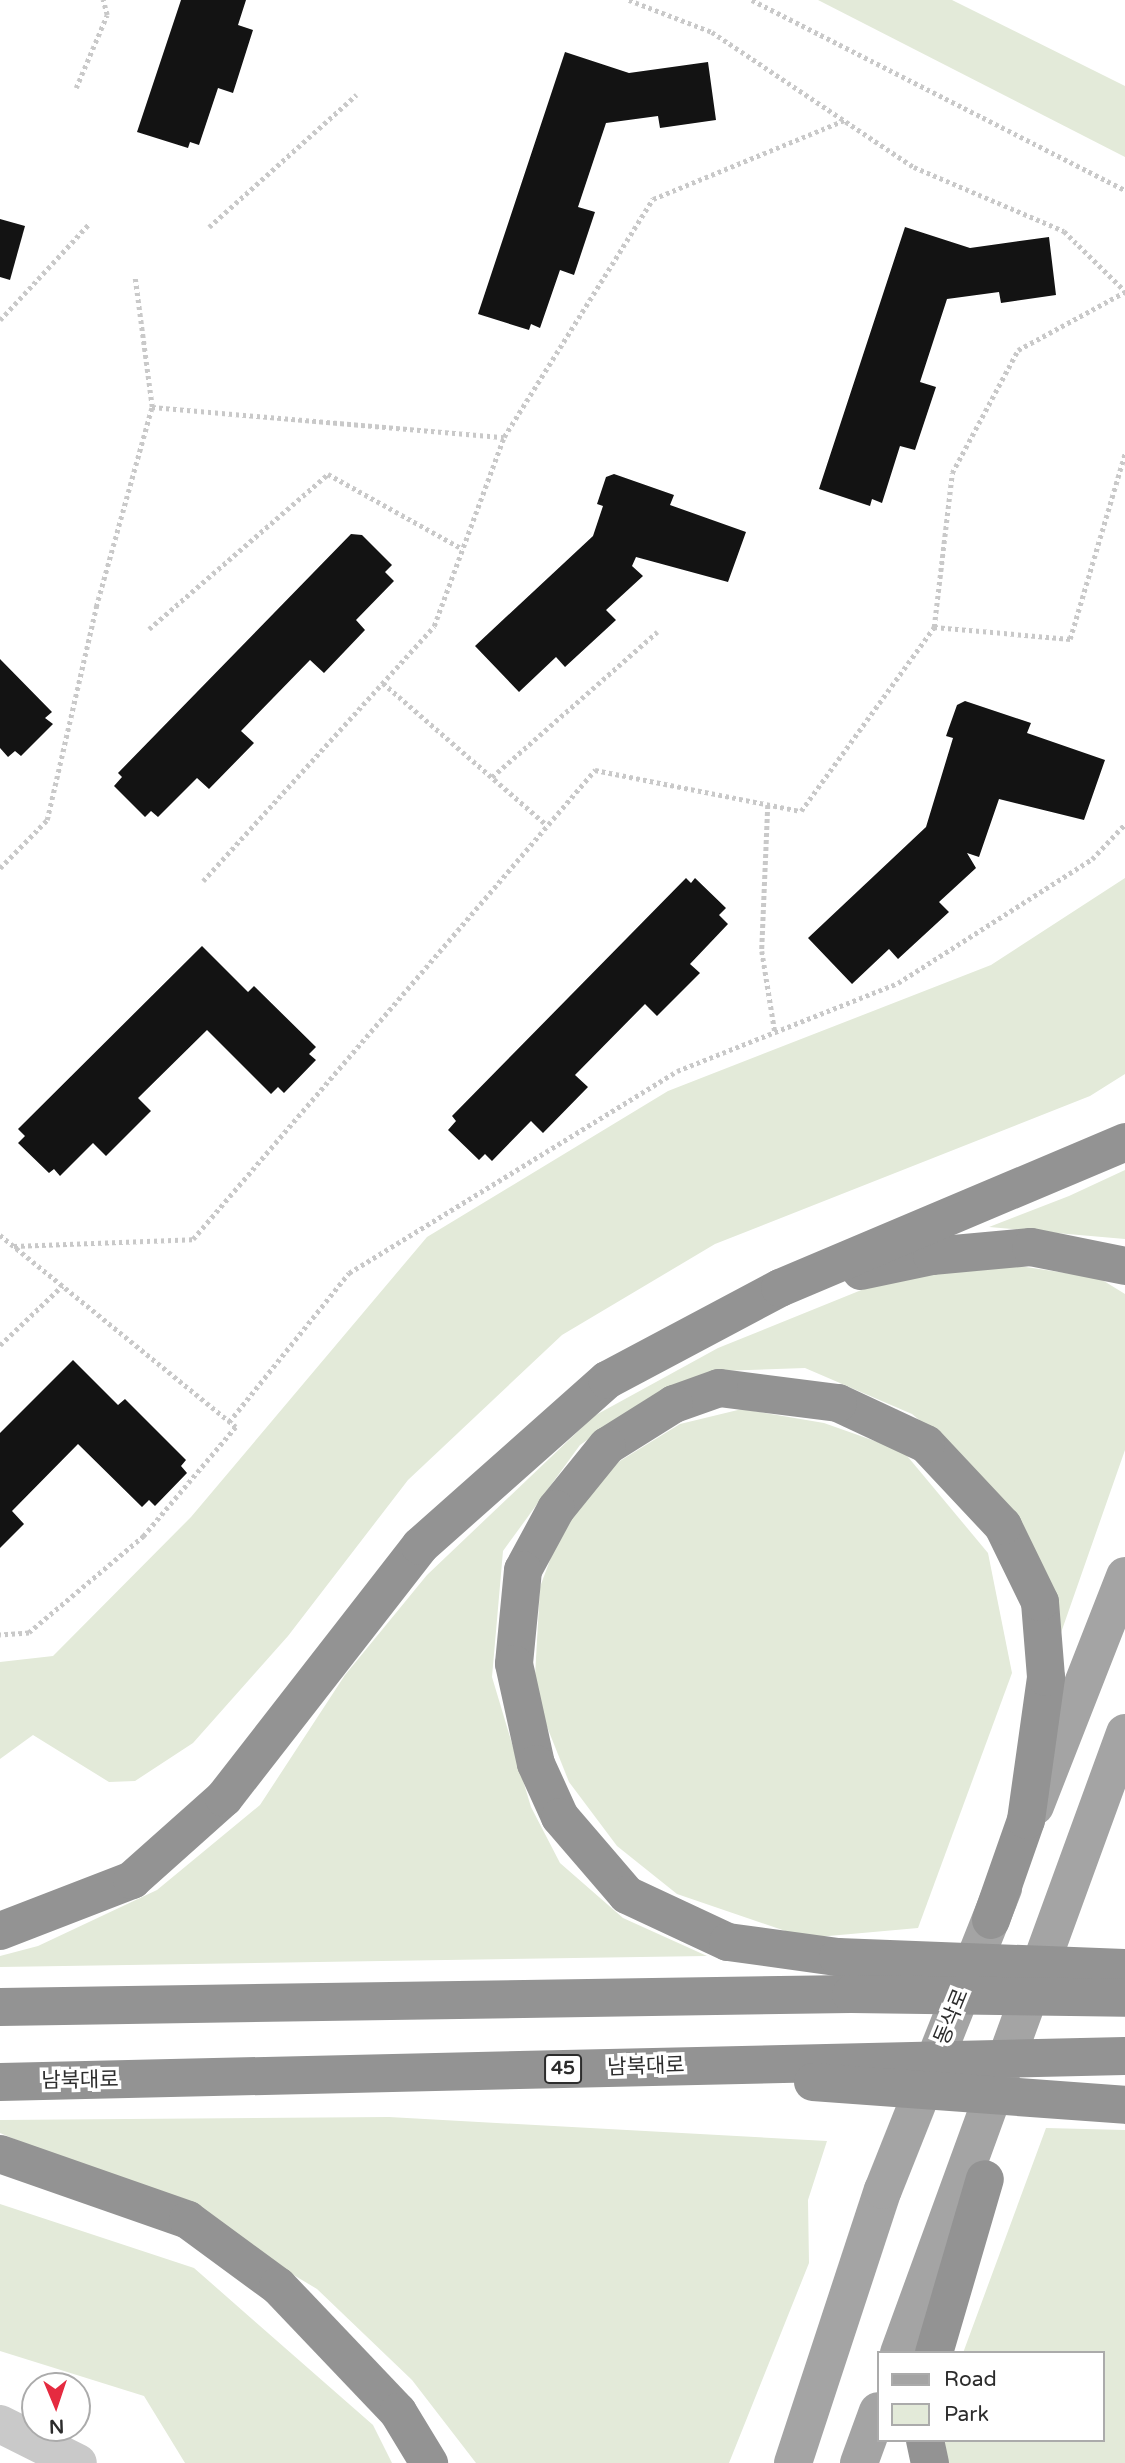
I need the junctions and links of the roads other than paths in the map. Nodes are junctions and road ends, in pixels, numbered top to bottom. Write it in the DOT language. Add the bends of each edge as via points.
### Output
graph roads {
  1 [pos="1125,1142"];
  2 [pos="1125,1266"];
  3 [pos="780,1287"];
  4 [pos="1125,1576"];
  5 [pos="1125,1733"];
  6 [pos="991,1920"];
  7 [pos="0,1931"];
  8 [pos="1125,1968"];
  9 [pos="1125,1998"];
  10 [pos="0,2007"];
  11 [pos="1125,2056"];
  12 [pos="629,2068"];
  13 [pos="0,2082"];
  14 [pos="1125,2105"];
  15 [pos="0,2154"];
  16 [pos="974,2179"];
  17 [pos="901,2351"];
  18 [pos="934,2351"];
  19 [pos="876,2416"];
  20 [pos="0,2424"];
  21 [pos="925,2442"];
  22 [pos="78,2463"];
  23 [pos="429,2463"];
  24 [pos="793,2463"];
  25 [pos="859,2463"];
  26 [pos="930,2463"];
  1 -- 3 [label="highway"];
  2 -- 3 [label="highway" via="1031,1248 932,1256"];
  3 -- 7 [label="highway" via="607,1380 420,1546 224,1798 132,1880"];
  4 -- 6 [label="main road, 동삭로"];
  5 -- 16 [label="main road" via="1055,1922 1063,1951"];
  6 -- 8 [label="highway" via="1027,1819 1046,1676 1040,1602 1003,1526 926,1444 838,1403 719,1388 674,1404 607,1446 556,1509 523,1570 514,1664 536,1764 560,1817 627,1895 728,1942 838,1957"];
  6 -- 24 [label="main road, 동삭로" via="883,2190"];
  9 -- 10 [label="highway" via="850,1994"];
  11 -- 12 [label="highway, 남북대로 / 45"];
  12 -- 13 [label="highway, 남북대로 / 45"];
  12 -- 14 [label="highway"];
  15 -- 23 [label="highway" via="188,2220 278,2286 398,2412"];
  16 -- 17 [label="main road"];
  16 -- 18 [label="highway"];
  19 -- 25 [label="main road"];
  20 -- 22 [label="street"];
  21 -- 26 [label="highway"];
}
